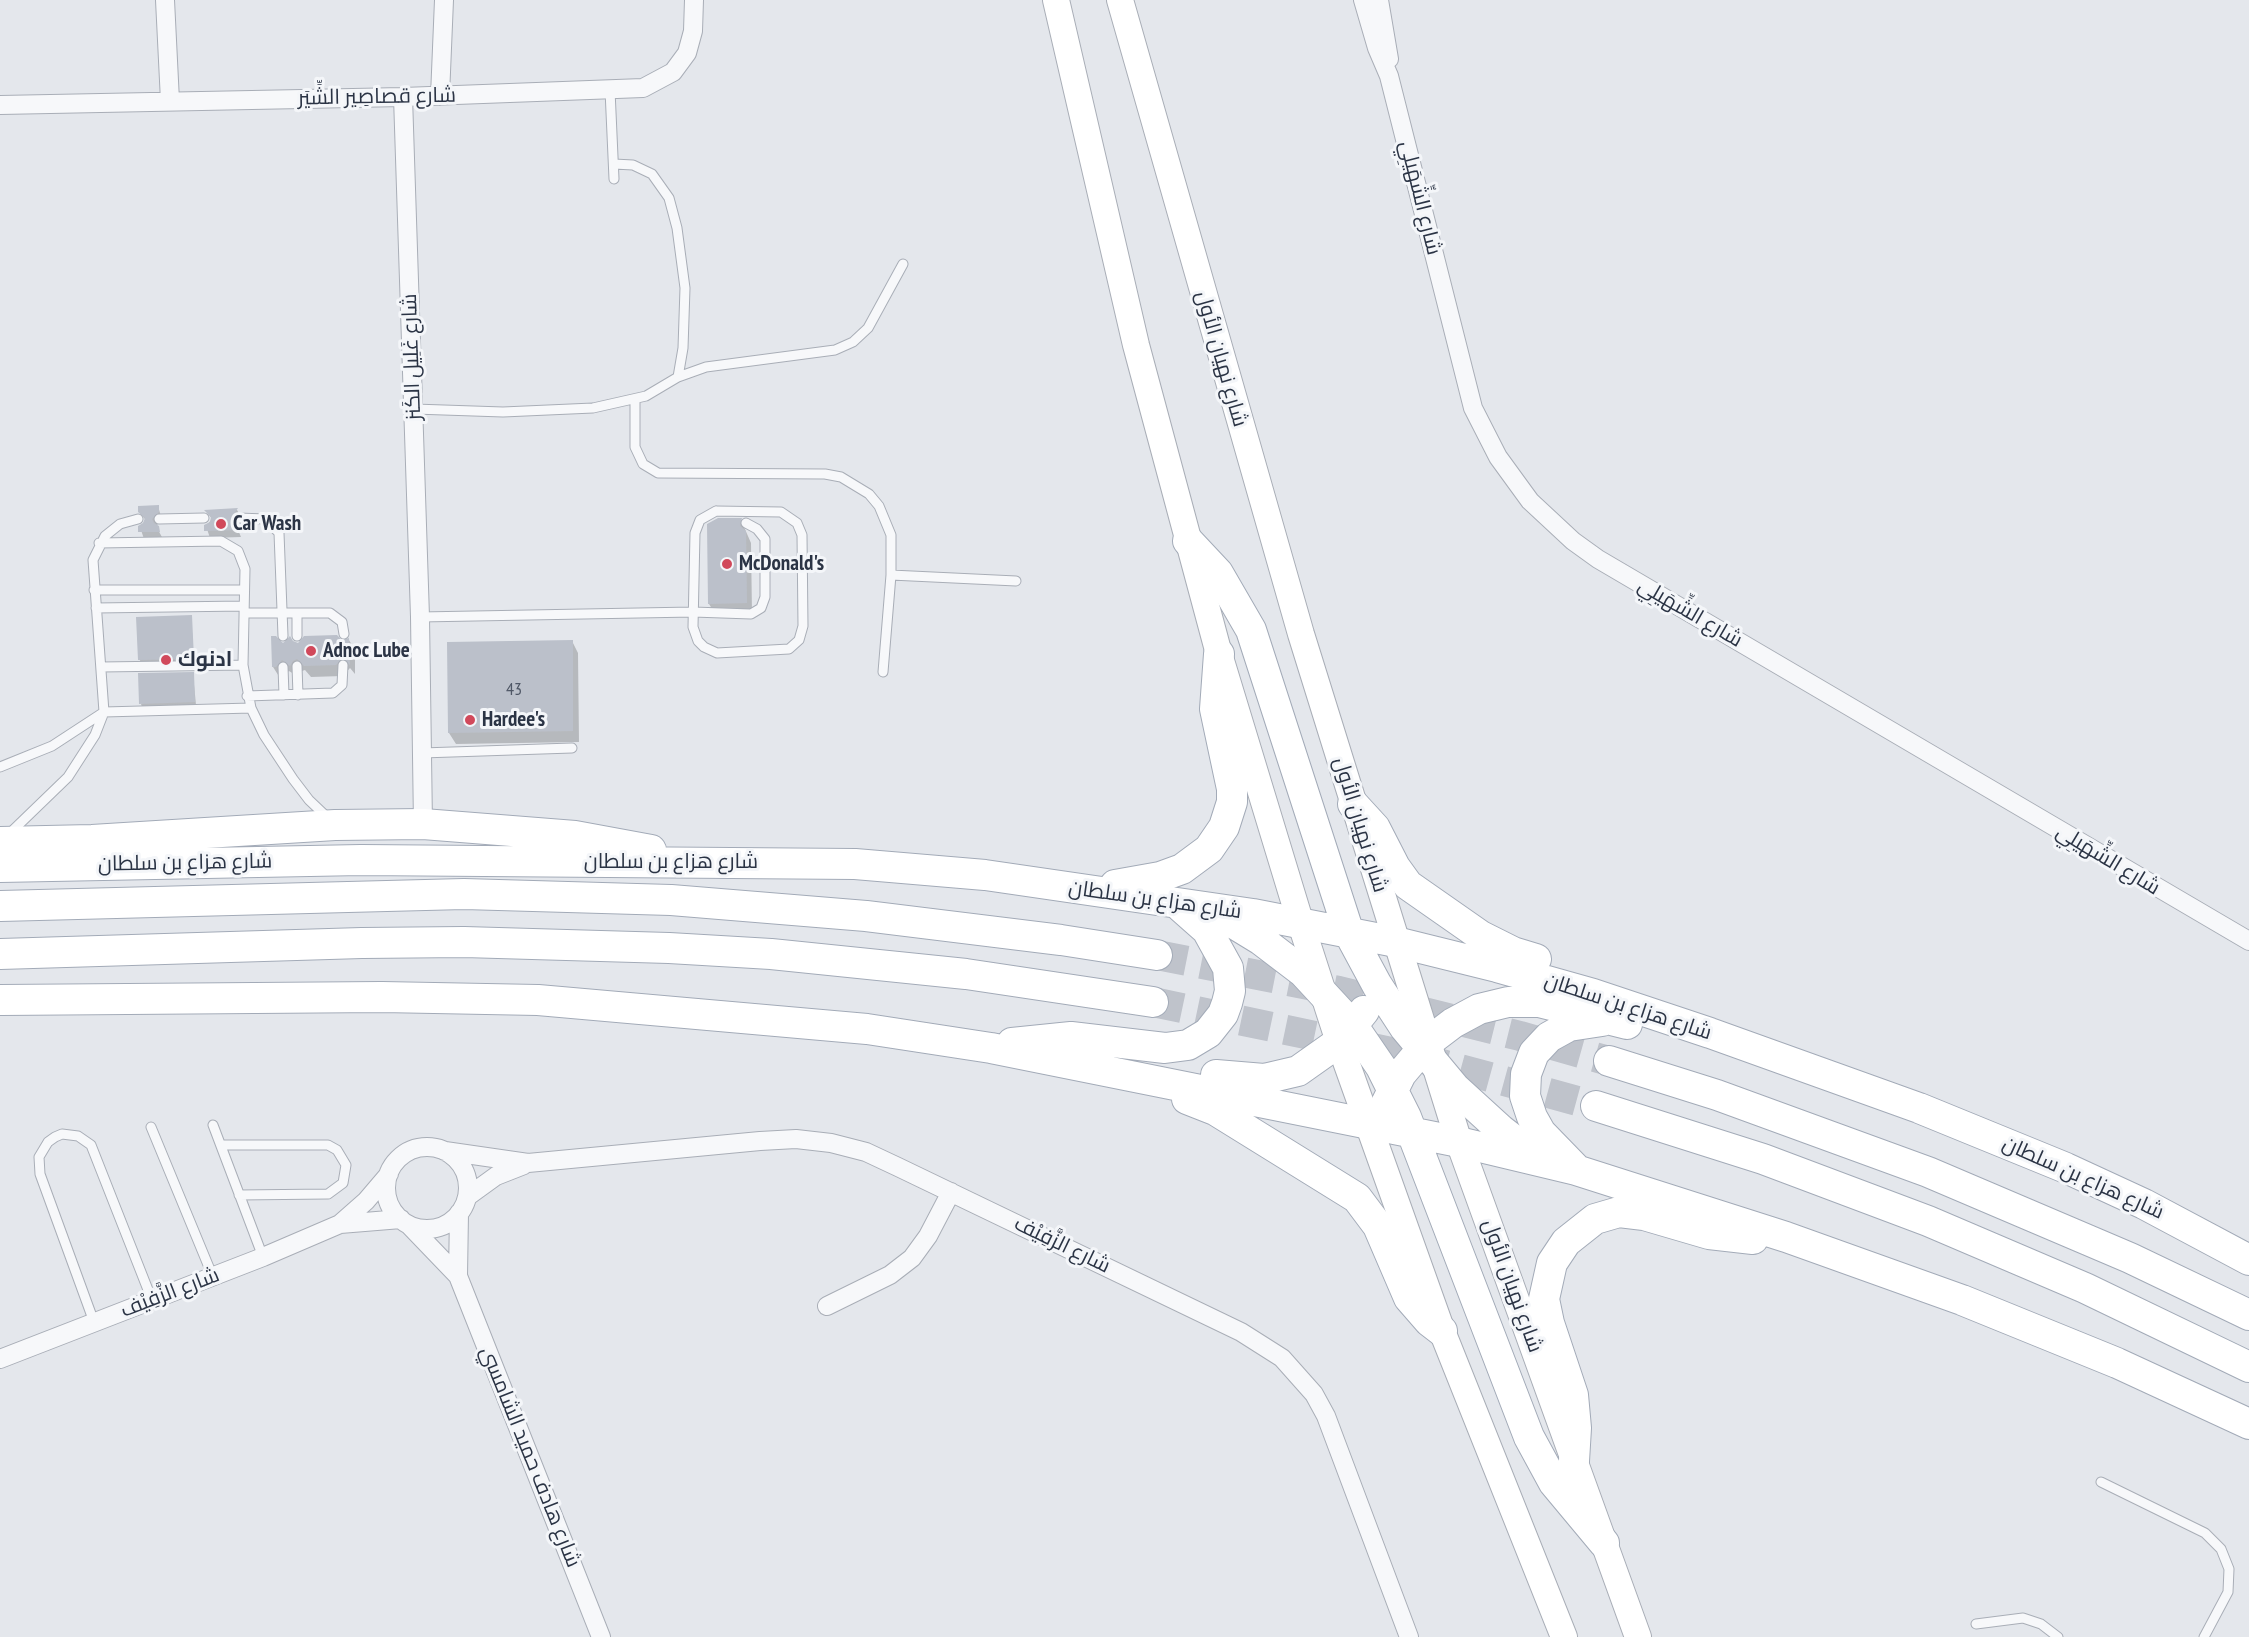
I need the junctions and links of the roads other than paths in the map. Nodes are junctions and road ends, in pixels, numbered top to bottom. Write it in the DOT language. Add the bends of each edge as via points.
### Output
graph roads {
  1 [pos="165,0"];
  2 [pos="444,0"];
  3 [pos="694,0"];
  4 [pos="1056,0"];
  5 [pos="1120,0"];
  6 [pos="1134,0"];
  7 [pos="1364,0"];
  8 [pos="1379,0"];
  9 [pos="1128,30"];
  10 [pos="1389,76"];
  11 [pos="610,90"];
  12 [pos="440,96"];
  13 [pos="403,97"];
  14 [pos="170,101"];
  15 [pos="0,105"];
  16 [pos="614,164"];
  17 [pos="614,179"];
  18 [pos="903,264"];
  19 [pos="678,377"];
  20 [pos="635,400"];
  21 [pos="414,409"];
  22 [pos="204,518"];
  23 [pos="238,518"];
  24 [pos="138,519"];
  25 [pos="159,519"];
  26 [pos="746,523"];
  27 [pos="707,525"];
  28 [pos="695,533"];
  29 [pos="1188,542"];
  30 [pos="99,543"];
  31 [pos="891,575"];
  32 [pos="1016,581"];
  33 [pos="94,590"];
  34 [pos="244,590"];
  35 [pos="96,608"];
  36 [pos="244,609"];
  37 [pos="693,612"];
  38 [pos="282,613"];
  39 [pos="297,613"];
  40 [pos="420,617"];
  41 [pos="344,634"];
  42 [pos="283,636"];
  43 [pos="297,636"];
  44 [pos="1219,654"];
  45 [pos="243,665"];
  46 [pos="343,665"];
  47 [pos="297,666"];
  48 [pos="283,667"];
  49 [pos="100,668"];
  50 [pos="883,672"];
  51 [pos="284,695"];
  52 [pos="298,695"];
  53 [pos="247,696"];
  54 [pos="251,708"];
  55 [pos="104,712"];
  56 [pos="573,748"];
  57 [pos="422,753"];
  58 [pos="0,767"];
  59 [pos="1353,804"];
  60 [pos="423,824"];
  61 [pos="335,825"];
  62 [pos="0,842"];
  63 [pos="725,863"];
  64 [pos="0,867"];
  65 [pos="1089,890"];
  66 [pos="1185,903"];
  67 [pos="0,906"];
  68 [pos="1300,924"];
  69 [pos="1349,933"];
  70 [pos="1391,933"];
  71 [pos="2249,941"];
  72 [pos="0,954"];
  73 [pos="1157,955"];
  74 [pos="1377,985"];
  75 [pos="1322,991"];
  76 [pos="0,1000"];
  77 [pos="1153,1002"];
  78 [pos="1641,1009"];
  79 [pos="1611,1020"];
  80 [pos="1710,1033"];
  81 [pos="1346,1034"];
  82 [pos="991,1048"];
  83 [pos="1428,1052"];
  84 [pos="1043,1058"];
  85 [pos="1609,1061"];
  86 [pos="1393,1088"];
  87 [pos="1596,1106"];
  88 [pos="213,1125"];
  89 [pos="151,1127"];
  90 [pos="1374,1131"];
  91 [pos="1412,1132"];
  92 [pos="1459,1142"];
  93 [pos="221,1145"];
  94 [pos="445,1151"];
  95 [pos="1539,1159"];
  96 [pos="528,1163"];
  97 [pos="1576,1170"];
  98 [pos="389,1174"];
  99 [pos="951,1192"];
  100 [pos="239,1195"];
  101 [pos="463,1205"];
  102 [pos="405,1222"];
  103 [pos="340,1224"];
  104 [pos="1786,1237"];
  105 [pos="262,1257"];
  106 [pos="2249,1260"];
  107 [pos="458,1276"];
  108 [pos="213,1277"];
  109 [pos="152,1300"];
  110 [pos="827,1306"];
  111 [pos="2249,1315"];
  112 [pos="94,1322"];
  113 [pos="1442,1331"];
  114 [pos="0,1359"];
  115 [pos="2249,1367"];
  116 [pos="2249,1424"];
  117 [pos="1574,1461"];
  118 [pos="2101,1482"];
  119 [pos="1604,1543"];
  120 [pos="1976,1624"];
  121 [pos="601,1637"];
  122 [pos="1408,1637"];
  123 [pos="1564,1637"];
  124 [pos="1638,1637"];
  125 [pos="2058,1637"];
  126 [pos="2204,1637"];
  1 -- 14 [label="street"];
  2 -- 12 [label="street"];
  3 -- 11 [label="street, شارع قصاصِير الشِّيَر" via="691,42 673,72 643,88"];
  4 -- 29 [label="main road" via="1133,334"];
  5 -- 9 [label="main road, شارع نهيان الأول"];
  6 -- 9 [label="street"];
  7 -- 10 [label="street, شارع الشِّهَيلِي"];
  8 -- 10 [label="street, شارع الشِّهَيلِي" via="1388,45"];
  9 -- 59 [label="main road, شارع نهيان الأول" via="1265,514"];
  10 -- 71 [label="street, شارع الشِّهَيلِي" via="1473,408 1498,457 1530,501 1598,559"];
  11 -- 12 [label="street, شارع قصاصِير الشِّيَر"];
  11 -- 16 [label="lane"];
  12 -- 13 [label="street, شارع قصاصِير الشِّيَر"];
  13 -- 14 [label="street, شارع قصاصِير الشِّيَر"];
  13 -- 21 [label="street, شارع غَلِيل الكَنز"];
  14 -- 15 [label="street, شارع قصاصِير الشِّيَر"];
  16 -- 17 [label="lane"];
  16 -- 19 [label="lane" via="633,165 652,174 669,198 685,288"];
  18 -- 19 [label="lane" via="868,328 844,347 706,367"];
  19 -- 20 [label="lane"];
  20 -- 21 [label="lane" via="548,411"];
  20 -- 31 [label="lane" via="635,447 643,464 658,473 825,474 856,484 869,494 886,520 891,535"];
  21 -- 40 [label="street, شارع غَلِيل الكَنز"];
  22 -- 25 [label="lane"];
  23 -- 38 [label="lane" via="266,519 279,532"];
  24 -- 30 [label="lane" via="112,529"];
  26 -- 37 [label="lane" via="765,539 765,597 761,608 751,614"];
  27 -- 28 [label="lane"];
  28 -- 37 [label="lane"];
  28 -- 37 [label="lane" via="700,520 716,511 781,512 793,518 802,535 803,626 799,640 782,651 717,653 698,641"];
  29 -- 44 [label="main road"];
  29 -- 69 [label="main road" via="1218,573 1251,630"];
  30 -- 33 [label="lane" via="93,561"];
  30 -- 34 [label="lane" via="227,543 238,550 244,562"];
  31 -- 32 [label="lane"];
  31 -- 50 [label="lane"];
  33 -- 34 [label="lane"];
  33 -- 35 [label="lane"];
  34 -- 36 [label="lane"];
  35 -- 36 [label="lane"];
  35 -- 49 [label="lane"];
  36 -- 38 [label="lane"];
  36 -- 45 [label="lane"];
  37 -- 40 [label="lane"];
  38 -- 39 [label="lane"];
  38 -- 42 [label="lane"];
  39 -- 41 [label="lane" via="335,615 342,622"];
  39 -- 43 [label="lane"];
  40 -- 57 [label="street, شارع غَلِيل الكَنز"];
  44 -- 65 [label="main road" via="1215,709 1232,789 1224,827 1209,849 1182,869"];
  44 -- 68 [label="main road"];
  45 -- 49 [label="lane"];
  45 -- 53 [label="lane"];
  46 -- 52 [label="lane" via="343,682 337,692"];
  47 -- 52 [label="lane"];
  48 -- 51 [label="lane"];
  49 -- 55 [label="lane"];
  51 -- 52 [label="lane"];
  51 -- 53 [label="lane"];
  53 -- 54 [label="lane"];
  54 -- 55 [label="lane"];
  54 -- 61 [label="lane" via="293,779"];
  55 -- 58 [label="lane" via="52,746"];
  55 -- 62 [label="lane" via="85,753 68,777"];
  56 -- 57 [label="lane"];
  57 -- 60 [label="street, شارع غَلِيل الكَنز"];
  59 -- 70 [label="main road, شارع نهيان الأول"];
  59 -- 78 [label="main road" via="1376,828 1408,885 1497,945 1576,972"];
  60 -- 61 [label="main road"];
  60 -- 63 [label="main road" via="575,836"];
  61 -- 62 [label="main road"];
  63 -- 64 [label="main road, شارع هزاع بن سلطان" via="361,860"];
  63 -- 65 [label="main road, شارع هزاع بن سلطان" via="920,868"];
  65 -- 66 [label="main road, شارع هزاع بن سلطان"];
  66 -- 68 [label="main road, شارع هزاع بن سلطان"];
  66 -- 75 [label="main road" via="1261,940"];
  66 -- 82 [label="main road" via="1207,930 1228,968 1227,1003 1208,1033 1176,1047 1071,1037"];
  67 -- 73 [label="main road, شارع هزاع بن سلطان" via="383,895 625,898 866,916"];
  68 -- 69 [label="main road, شارع هزاع بن سلطان"];
  68 -- 75 [label="main road"];
  69 -- 70 [label="main road, شارع هزاع بن سلطان"];
  69 -- 74 [label="main road"];
  70 -- 74 [label="main road"];
  70 -- 78 [label="main road, شارع هزاع بن سلطان"];
  70 -- 83 [label="main road, شارع نهيان الأول"];
  72 -- 77 [label="main road" via="373,942 669,948 955,973"];
  74 -- 81 [label="main road"];
  74 -- 83 [label="main road"];
  75 -- 81 [label="main road"];
  76 -- 82 [label="main road" via="538,1000 867,1029"];
  78 -- 80 [label="main road, شارع هزاع بن سلطان"];
  79 -- 80 [label="main road"];
  79 -- 83 [label="main road" via="1539,1002 1508,1002 1466,1015"];
  79 -- 97 [label="main road" via="1569,1026 1549,1037 1534,1053 1526,1074 1525,1096 1532,1117 1541,1133"];
  80 -- 106 [label="main road, شارع هزاع بن سلطان" via="2008,1144 2144,1204"];
  81 -- 84 [label="main road" via="1298,1071 1264,1079 1231,1078 1121,1059"];
  81 -- 86 [label="main road"];
  81 -- 90 [label="main road"];
  82 -- 84 [label="main road"];
  83 -- 86 [label="main road"];
  83 -- 92 [label="main road, شارع نهيان الأول"];
  83 -- 95 [label="main road" via="1478,1110"];
  84 -- 90 [label="main road"];
  84 -- 113 [label="main road" via="1108,1083 1202,1104 1348,1191 1373,1216 1409,1298"];
  85 -- 111 [label="main road" via="1717,1095 1928,1172 2100,1245"];
  86 -- 90 [label="main road"];
  86 -- 91 [label="main road"];
  87 -- 115 [label="main road" via="1763,1160 1928,1221 2085,1288"];
  88 -- 93 [label="lane"];
  89 -- 108 [label="lane"];
  90 -- 91 [label="main road"];
  90 -- 113 [label="main road"];
  91 -- 92 [label="main road"];
  91 -- 119 [label="main road" via="1528,1437 1564,1497"];
  92 -- 95 [label="main road"];
  92 -- 117 [label="main road, شارع نهيان الأول"];
  93 -- 100 [label="lane"];
  93 -- 100 [label="lane" via="328,1145 337,1150 346,1165 343,1183 328,1194"];
  94 -- 96 [label="street, شارع الزَّفِيْف"];
  94 -- 98 [label="street" via="416,1148 400,1158"];
  94 -- 101 [label="street" via="465,1172"];
  95 -- 97 [label="main road"];
  96 -- 99 [label="street, شارع الزَّفِيْف" via="796,1139 866,1152"];
  96 -- 101 [label="street, شارع الزَّفِيْف" via="496,1176"];
  97 -- 104 [label="main road"];
  98 -- 102 [label="street" via="389,1203"];
  98 -- 103 [label="street, شارع الزَّفِيْف"];
  99 -- 110 [label="street" via="912,1258 890,1275"];
  99 -- 122 [label="street, شارع الزَّفِيْف" via="1241,1332 1282,1358 1314,1394 1326,1416"];
  100 -- 105 [label="lane"];
  101 -- 102 [label="street" via="446,1224 437,1227 427,1229"];
  101 -- 107 [label="street, شارع هادف حميد الشامسي"];
  102 -- 103 [label="street, شارع الزَّفِيْف"];
  102 -- 107 [label="street, شارع هادف حميد الشامسي"];
  103 -- 105 [label="street, شارع الزَّفِيْف"];
  104 -- 116 [label="main road" via="2049,1334"];
  104 -- 117 [label="main road" via="1719,1236 1619,1212 1595,1219 1566,1242 1550,1269 1545,1299 1574,1404"];
  105 -- 108 [label="street, شارع الزَّفِيْف"];
  107 -- 121 [label="street, شارع هادف حميد الشامسي"];
  108 -- 109 [label="street, شارع الزَّفِيْف"];
  109 -- 112 [label="street, شارع الزَّفِيْف"];
  109 -- 112 [label="lane" via="91,1145 78,1136 62,1134 42,1149 40,1174"];
  112 -- 114 [label="street, شارع الزَّفِيْف"];
  113 -- 123 [label="main road"];
  117 -- 119 [label="main road, شارع نهيان الأول"];
  118 -- 126 [label="lane" via="2205,1533 2221,1549 2229,1569 2228,1592"];
  119 -- 124 [label="main road, شارع نهيان الأول"];
  120 -- 125 [label="lane" via="2023,1618 2041,1624"];
}
